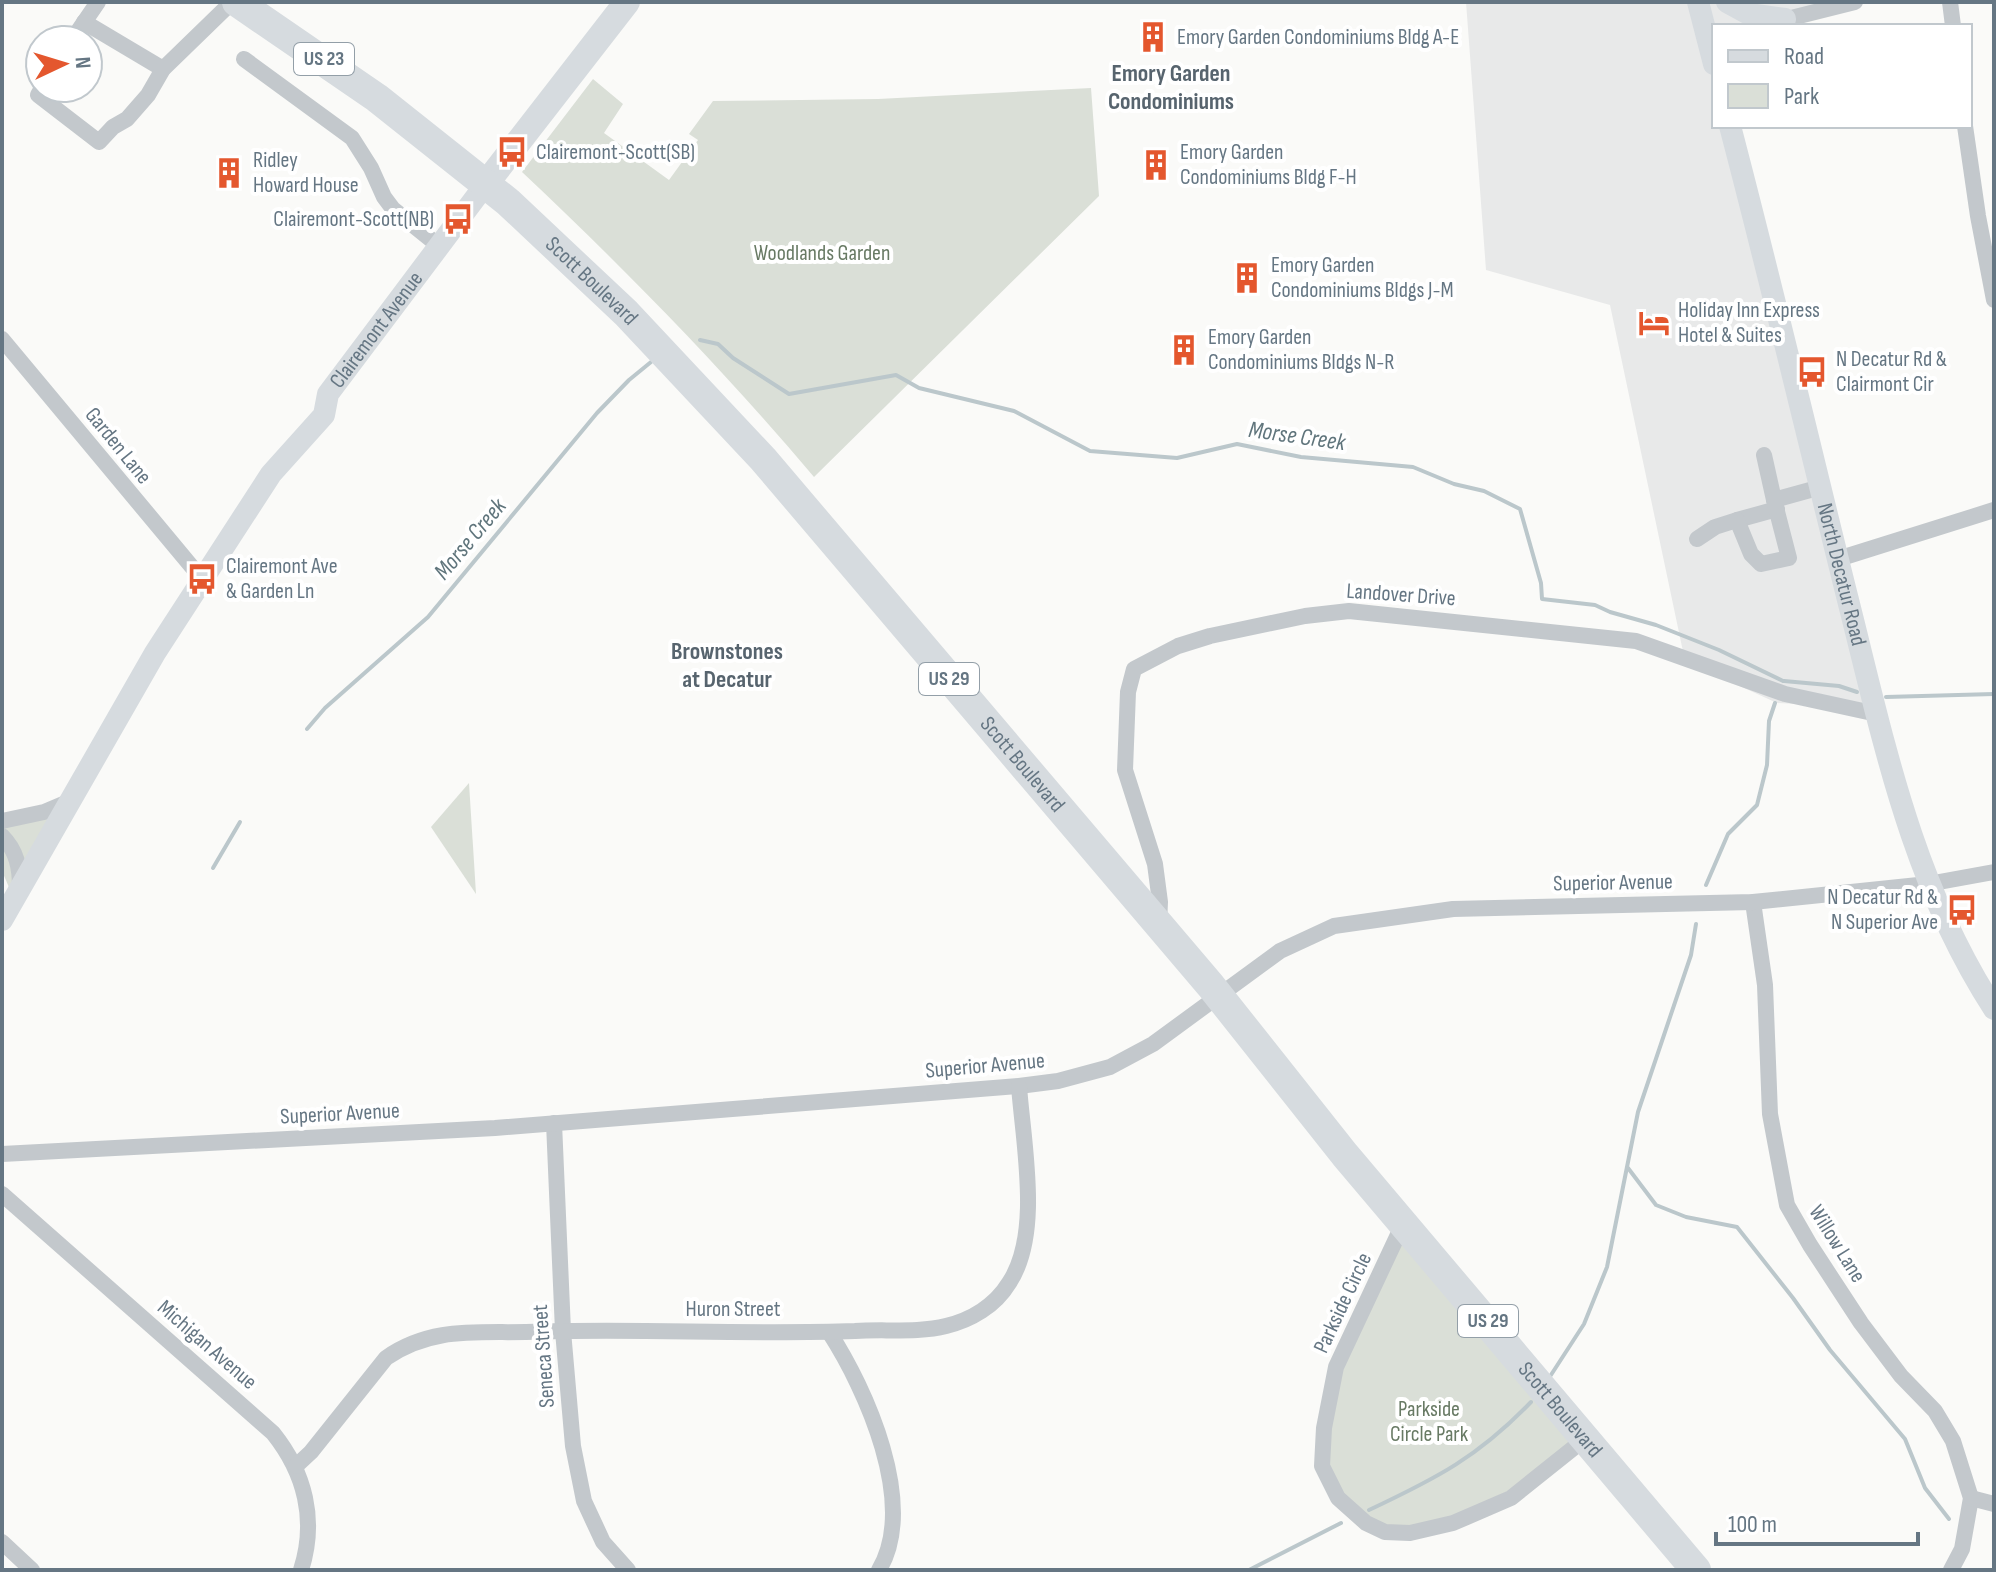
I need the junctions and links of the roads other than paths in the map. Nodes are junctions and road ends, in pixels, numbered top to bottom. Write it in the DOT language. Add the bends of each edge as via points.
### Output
graph roads {
  1 [pos="98,2"];
  2 [pos="627,2"];
  3 [pos="1698,2"];
  4 [pos="1727,2"];
  5 [pos="1855,2"];
  6 [pos="1950,2"];
  7 [pos="248,5"];
  8 [pos="1785,19"];
  9 [pos="84,22"];
  10 [pos="1766,24"];
  11 [pos="1953,24"];
  12 [pos="1711,38"];
  13 [pos="244,59"];
  14 [pos="163,69"];
  15 [pos="50,104"];
  16 [pos="1731,128"];
  17 [pos="1965,128"];
  18 [pos="485,185"];
  19 [pos="439,246"];
  20 [pos="1994,300"];
  21 [pos="2,339"];
  22 [pos="1764,455"];
  23 [pos="1821,487"];
  24 [pos="1776,504"];
  25 [pos="1994,510"];
  26 [pos="1737,520"];
  27 [pos="1697,539"];
  28 [pos="1838,559"];
  29 [pos="202,579"];
  30 [pos="1877,714"];
  31 [pos="70,801"];
  32 [pos="2,821"];
  33 [pos="2,836"];
  34 [pos="1994,872"];
  35 [pos="1928,884"];
  36 [pos="20,888"];
  37 [pos="1753,902"];
  38 [pos="2,920"];
  39 [pos="1159,926"];
  40 [pos="1220,997"];
  41 [pos="1994,1009"];
  42 [pos="1019,1086"];
  43 [pos="554,1123"];
  44 [pos="2,1154"];
  45 [pos="2,1194"];
  46 [pos="1404,1222"];
  47 [pos="563,1331"];
  48 [pos="829,1332"];
  49 [pos="1586,1438"];
  50 [pos="296,1466"];
  51 [pos="1971,1498"];
  52 [pos="1994,1504"];
  53 [pos="2,1542"];
  54 [pos="32,1570"];
  55 [pos="301,1570"];
  56 [pos="628,1570"];
  57 [pos="879,1570"];
  58 [pos="1696,1570"];
  59 [pos="1951,1570"];
  1 -- 9 [label="street"];
  2 -- 18 [label="main road, Clairemont Avenue"];
  3 -- 12 [label="main road"];
  4 -- 8 [label="main road" via="1749,14"];
  5 -- 8 [label="street"];
  6 -- 11 [label="street"];
  7 -- 14 [label="street"];
  7 -- 18 [label="highway, Scott Boulevard / US 23"];
  8 -- 10 [label="street"];
  9 -- 14 [label="street"];
  13 -- 19 [label="street" via="352,138 393,209"];
  14 -- 15 [label="street" via="127,119 99,142"];
  16 -- 23 [label="main road, North Decatur Road"];
  17 -- 20 [label="street"];
  18 -- 19 [label="main road, Clairemont Avenue"];
  18 -- 39 [label="highway, Scott Boulevard / US 29" via="626,313 763,459"];
  19 -- 29 [label="main road, Clairemont Avenue" via="328,394 324,415 271,474"];
  21 -- 29 [label="street, Garden Lane"];
  22 -- 24 [label="street"];
  23 -- 24 [label="street"];
  23 -- 28 [label="main road, North Decatur Road"];
  24 -- 26 [label="street"];
  24 -- 26 [label="street" via="1789,558 1761,564"];
  25 -- 28 [label="street"];
  26 -- 27 [label="street"];
  28 -- 30 [label="main road, North Decatur Road"];
  29 -- 31 [label="main road, Clairemont Avenue"];
  30 -- 35 [label="main road, North Decatur Road"];
  30 -- 39 [label="street, Landover Drive" via="1785,694 1649,643 1529,628 1349,611 1210,636 1134,669 1128,692 1125,770 1155,864"];
  31 -- 32 [label="street"];
  31 -- 36 [label="main road, Clairemont Avenue"];
  33 -- 36 [label="street" via="15,855"];
  34 -- 35 [label="street, Superior Avenue"];
  35 -- 37 [label="street, Superior Avenue"];
  35 -- 41 [label="main road, North Decatur Road"];
  36 -- 38 [label="main road, Clairemont Avenue"];
  37 -- 40 [label="street, Superior Avenue" via="1453,909 1334,926 1280,951"];
  37 -- 51 [label="street, Willow Lane" via="1765,985 1770,1114 1787,1205 1861,1323 1935,1411 1953,1441"];
  39 -- 40 [label="highway, Scott Boulevard / US 29"];
  40 -- 42 [label="street, Superior Avenue" via="1110,1067"];
  40 -- 46 [label="highway, Scott Boulevard / US 29"];
  42 -- 43 [label="street, Superior Avenue"];
  42 -- 48 [label="street, Huron Street" via="1029,1211 1025,1248 1009,1284 977,1316 943,1327"];
  43 -- 44 [label="street, Superior Avenue"];
  43 -- 47 [label="street, Seneca Street"];
  45 -- 50 [label="street, Michigan Avenue" via="273,1433"];
  46 -- 49 [label="highway, Scott Boulevard / US 29"];
  46 -- 49 [label="street, Parkside Circle" via="1336,1367 1322,1466 1338,1498 1385,1532 1410,1533 1453,1523 1511,1498"];
  47 -- 48 [label="street, Huron Street"];
  47 -- 50 [label="street, Huron Street" via="438,1334 402,1347 374,1371"];
  47 -- 56 [label="street, Seneca Street" via="573,1446 584,1501 603,1542"];
  48 -- 57 [label="street" via="866,1397 885,1459 891,1529"];
  49 -- 58 [label="highway, Scott Boulevard / US 29"];
  50 -- 55 [label="street, Michigan Avenue" via="308,1517"];
  51 -- 52 [label="street"];
  51 -- 59 [label="street, Willow Lane" via="1962,1549"];
  53 -- 54 [label="street"];
}
